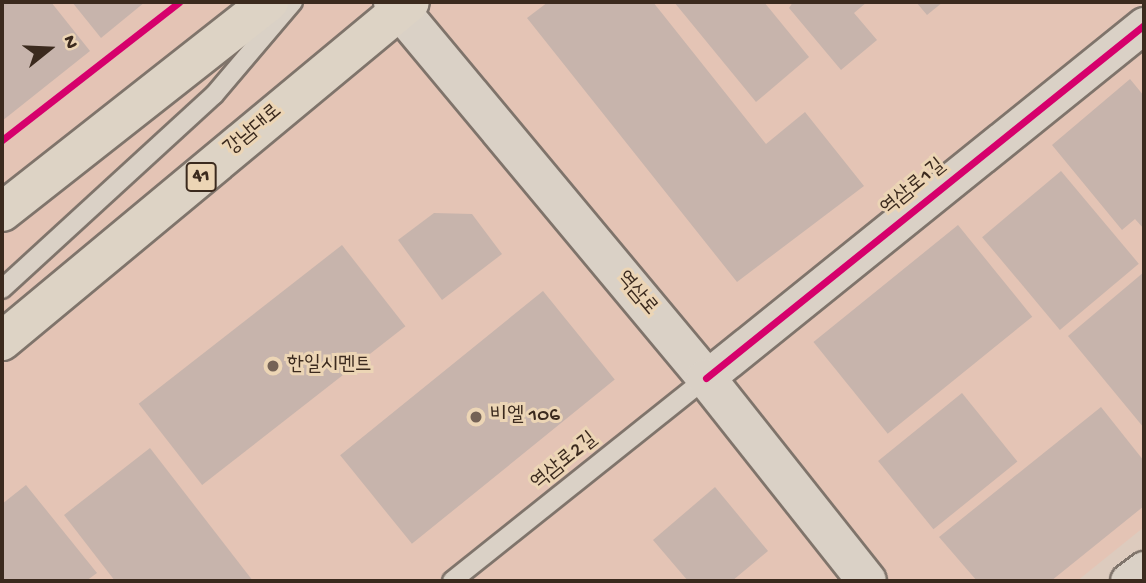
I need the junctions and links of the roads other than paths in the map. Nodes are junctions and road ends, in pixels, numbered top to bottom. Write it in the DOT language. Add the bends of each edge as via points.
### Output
graph roads {
  1 [pos="269,2"];
  2 [pos="293,2"];
  3 [pos="401,5"];
  4 [pos="1144,25"];
  5 [pos="2,212"];
  6 [pos="2,289"];
  7 [pos="2,341"];
  8 [pos="706,378"];
  9 [pos="1144,569"];
  10 [pos="452,581"];
  11 [pos="867,581"];
  12 [pos="1128,581"];
  1 -- 5 [label="main road"];
  2 -- 6 [label="lane" via="214,95"];
  3 -- 7 [label="main road, 강남대로 / 41"];
  3 -- 8 [label="main road, 역삼로"];
  4 -- 8 [label="street, 역삼로1길"];
  8 -- 10 [label="lane, 역삼로2길"];
  8 -- 11 [label="main road, 역삼로"];
  9 -- 12 [label="street"];
}
